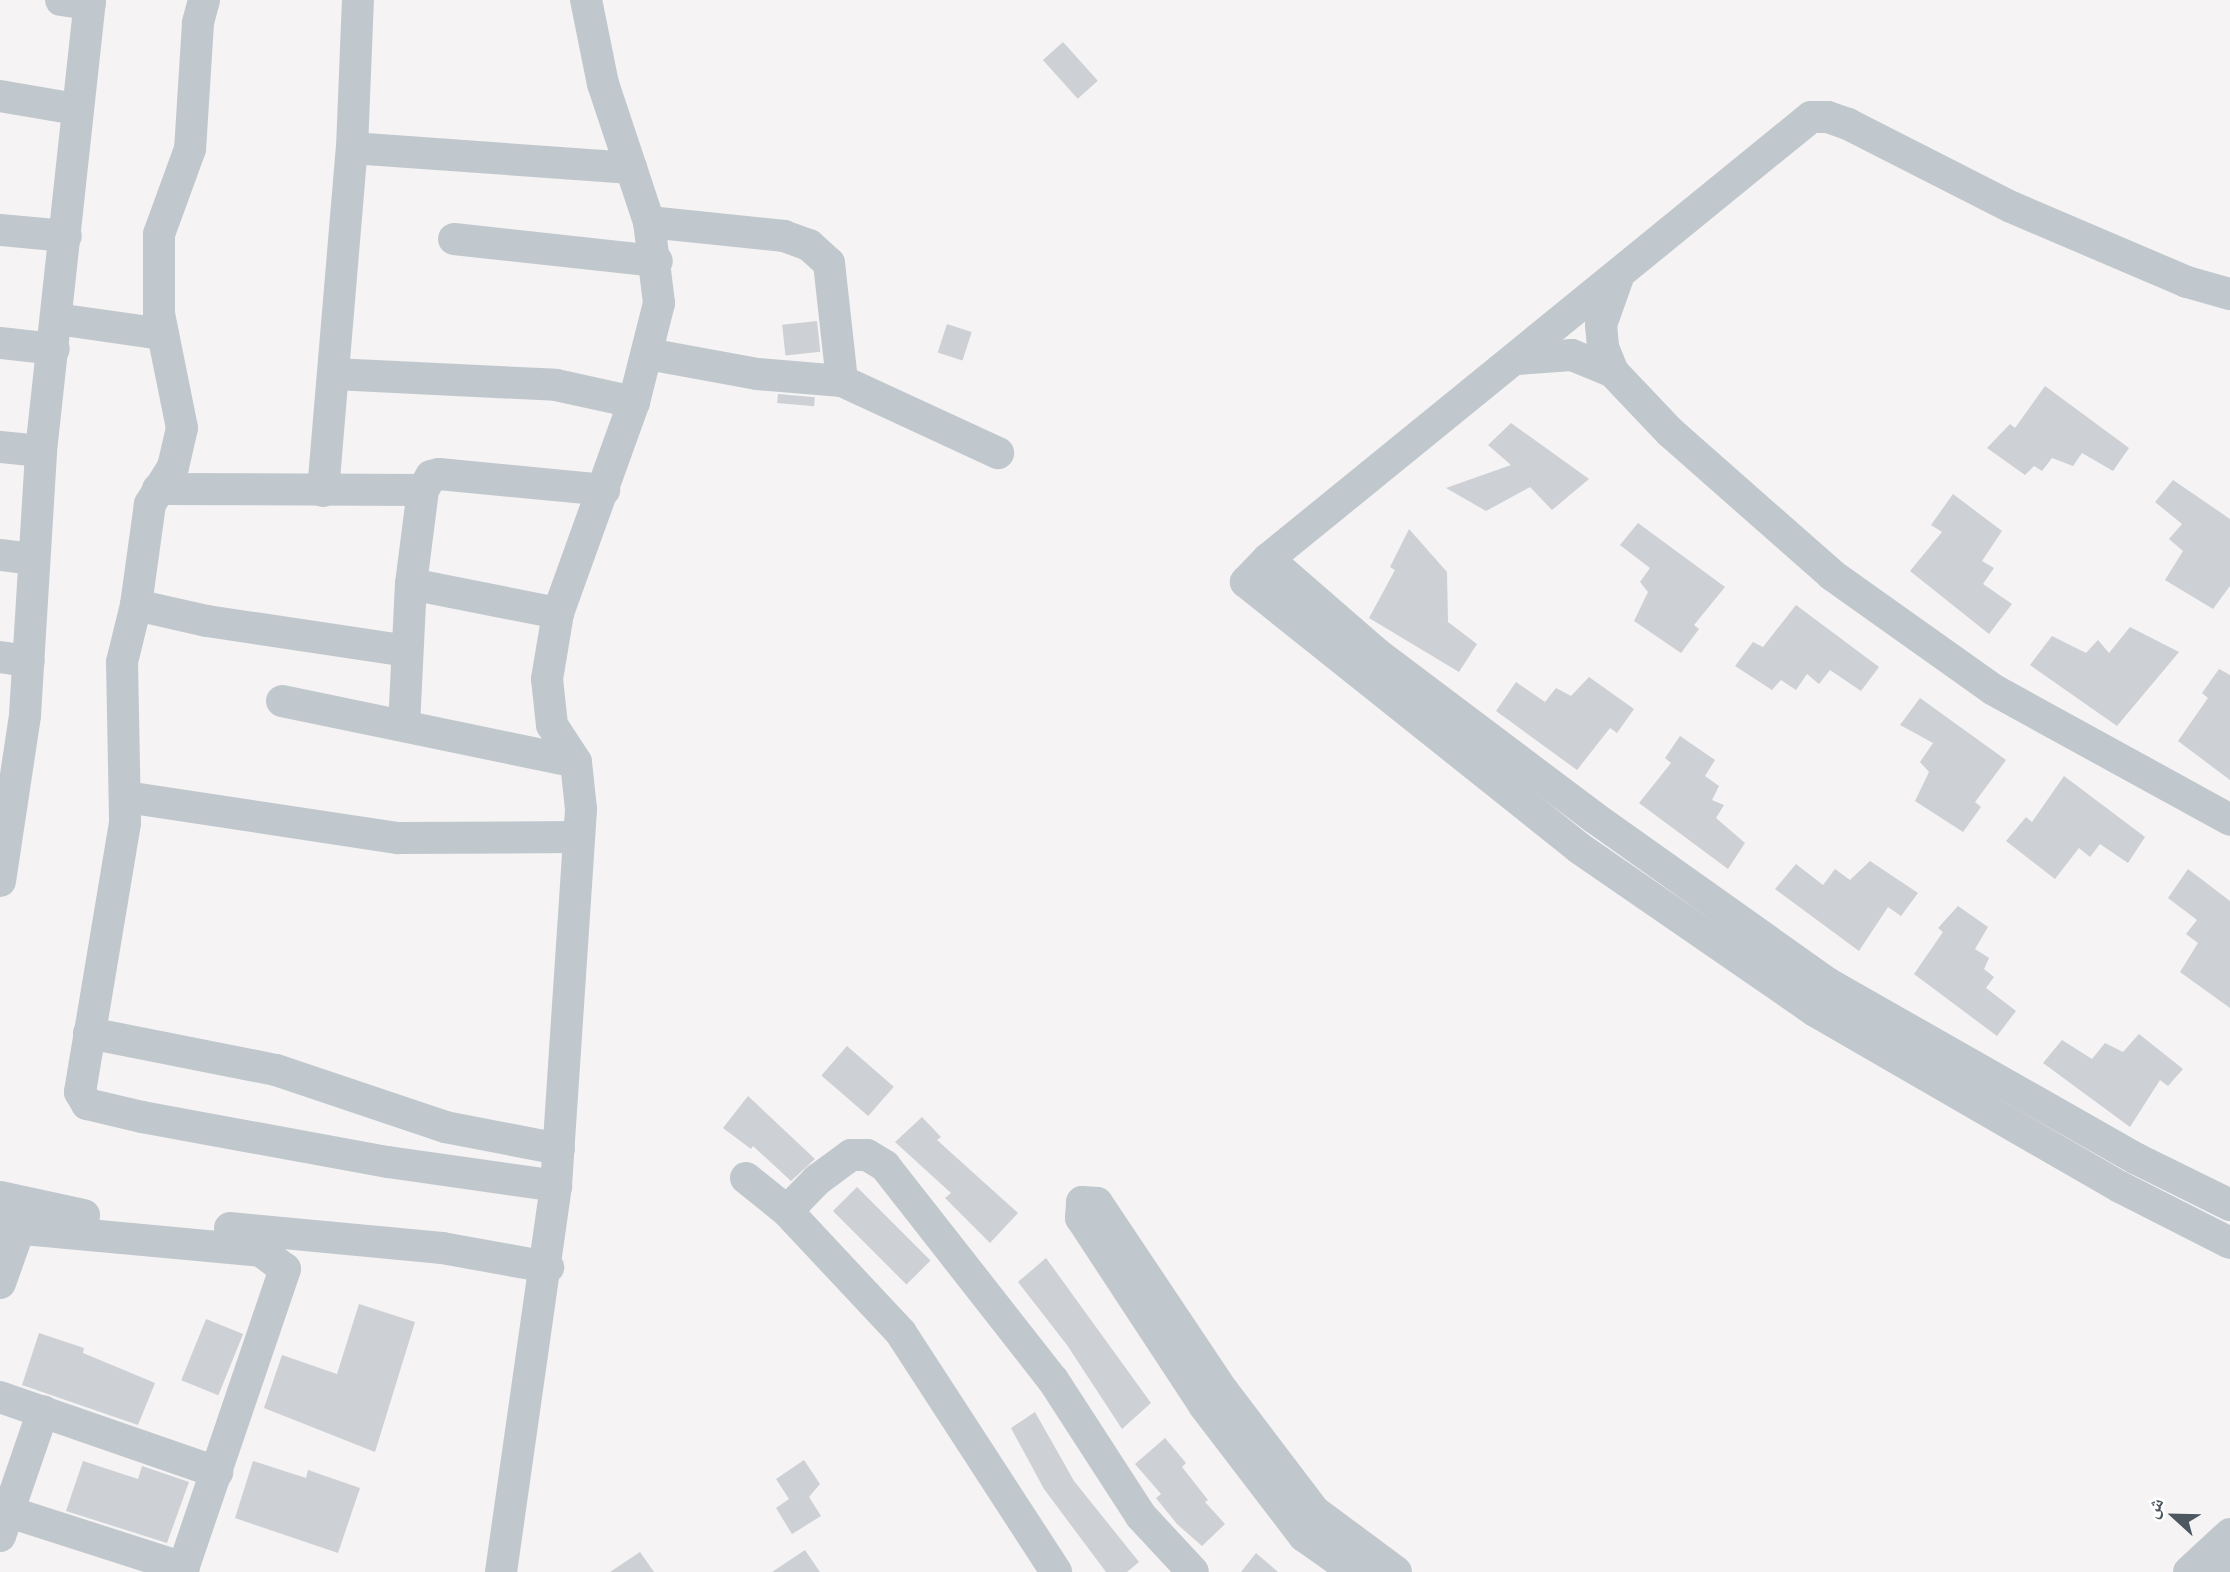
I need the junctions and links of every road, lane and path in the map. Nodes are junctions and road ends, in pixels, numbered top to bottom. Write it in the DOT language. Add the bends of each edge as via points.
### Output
graph roads {
  1 [pos="204,0"];
  2 [pos="358,0"];
  3 [pos="586,0"];
  4 [pos="80,1"];
  5 [pos="0,96"];
  6 [pos="76,109"];
  7 [pos="352,148"];
  8 [pos="631,168"];
  9 [pos="649,222"];
  10 [pos="0,230"];
  11 [pos="66,236"];
  12 [pos="454,239"];
  13 [pos="657,261"];
  14 [pos="1622,270"];
  15 [pos="2230,294"];
  16 [pos="55,334"];
  17 [pos="163,334"];
  18 [pos="0,343"];
  19 [pos="648,354"];
  20 [pos="1517,359"];
  21 [pos="1613,372"];
  22 [pos="334,374"];
  23 [pos="842,380"];
  24 [pos="634,402"];
  25 [pos="0,447"];
  26 [pos="41,451"];
  27 [pos="998,453"];
  28 [pos="158,489"];
  29 [pos="423,490"];
  30 [pos="604,490"];
  31 [pos="323,491"];
  32 [pos="0,555"];
  33 [pos="32,559"];
  34 [pos="1268,559"];
  35 [pos="411,584"];
  36 [pos="136,605"];
  37 [pos="558,613"];
  38 [pos="407,651"];
  39 [pos="15,659"];
  40 [pos="282,701"];
  41 [pos="404,726"];
  42 [pos="9,761"];
  43 [pos="576,762"];
  44 [pos="126,797"];
  45 [pos="2230,820"];
  46 [pos="579,837"];
  47 [pos="0,881"];
  48 [pos="89,1033"];
  49 [pos="559,1149"];
  50 [pos="746,1178"];
  51 [pos="556,1186"];
  52 [pos="0,1197"];
  53 [pos="2230,1205"];
  54 [pos="787,1211"];
  55 [pos="10,1225"];
  56 [pos="2230,1243"];
  57 [pos="548,1266"];
  58 [pos="0,1283"];
  59 [pos="0,1397"];
  60 [pos="43,1410"];
  61 [pos="217,1472"];
  62 [pos="3,1519"];
  63 [pos="2230,1534"];
  64 [pos="2230,1566"];
  65 [pos="183,1570"];
  66 [pos="501,1572"];
  67 [pos="1056,1572"];
  68 [pos="1193,1572"];
  69 [pos="1355,1572"];
  70 [pos="1396,1572"];
  71 [pos="2189,1572"];
  72 [pos="2223,1572"];
  1 -- 17 [label="street" via="198,23 190,149 159,234 157,289"];
  2 -- 7 [label="street"];
  3 -- 8 [label="street" via="591,38"];
  4 -- 6 [label="street"];
  5 -- 6 [label="street"];
  6 -- 11 [label="street"];
  7 -- 8 [label="street"];
  7 -- 22 [label="street"];
  8 -- 9 [label="street"];
  9 -- 13 [label="street"];
  9 -- 23 [label="street" via="784,236 809,245 829,263"];
  10 -- 11 [label="street"];
  11 -- 16 [label="street"];
  12 -- 13 [label="street"];
  13 -- 19 [label="street" via="659,303"];
  14 -- 15 [label="street" via="1811,117 1828,117 2011,207 2187,282"];
  14 -- 20 [label="street"];
  14 -- 21 [label="street" via="1601,325 1603,347"];
  16 -- 17 [label="street"];
  16 -- 18 [label="street"];
  16 -- 26 [label="street"];
  17 -- 28 [label="street" via="183,428 173,467"];
  19 -- 23 [label="street" via="757,374"];
  19 -- 24 [label="street"];
  20 -- 21 [label="street" via="1572,355"];
  20 -- 34 [label="street"];
  21 -- 45 [label="street" via="1670,432 1832,575 1994,690"];
  22 -- 24 [label="street" via="556,385"];
  22 -- 31 [label="street"];
  23 -- 27 [label="street"];
  24 -- 30 [label="street"];
  25 -- 26 [label="street"];
  26 -- 33 [label="street"];
  28 -- 31 [label="street"];
  28 -- 36 [label="street" via="150,504"];
  29 -- 30 [label="street" via="431,476 439,474"];
  29 -- 31 [label="street"];
  29 -- 35 [label="street"];
  30 -- 37 [label="street"];
  32 -- 33 [label="street"];
  33 -- 39 [label="street"];
  34 -- 53 [label="street" via="1409,677 1595,818 1827,982 2137,1159"];
  34 -- 56 [label="street" via="1246,582 1579,848 1815,1011 2120,1187"];
  35 -- 37 [label="street"];
  35 -- 38 [label="street"];
  36 -- 38 [label="street" via="207,621"];
  36 -- 44 [label="street" via="121,676"];
  37 -- 43 [label="street" via="547,679 549,707 552,725"];
  38 -- 41 [label="street"];
  39 -- 42 [label="street"];
  40 -- 41 [label="street"];
  41 -- 43 [label="street"];
  42 -- 47 [label="street"];
  43 -- 46 [label="street" via="581,788"];
  44 -- 46 [label="street" via="372,836 440,841"];
  44 -- 48 [label="street"];
  46 -- 49 [label="street"];
  48 -- 49 [label="street" via="276,1070 445,1127"];
  48 -- 51 [label="street" via="80,1092 87,1104 388,1163"];
  49 -- 51 [label="street"];
  50 -- 54 [label="street"];
  51 -- 57 [label="street"];
  52 -- 57 [label="street" via="69,1214 442,1248"];
  54 -- 67 [label="street" via="901,1333"];
  54 -- 68 [label="street" via="817,1180 851,1155 867,1155 885,1166 1053,1380 1141,1516"];
  55 -- 58 [label="street"];
  55 -- 61 [label="street" via="261,1251 282,1264 285,1274 276,1303"];
  57 -- 66 [label="street"];
  59 -- 60 [label="street"];
  60 -- 61 [label="street"];
  60 -- 62 [label="street"];
  61 -- 65 [label="street"];
  62 -- 65 [label="street"];
  63 -- 71 [label="street"];
  64 -- 72 [label="street"];
  69 -- 70 [label="street" via="1304,1536 1204,1405 1081,1218 1083,1202 1097,1203 1223,1391 1314,1511"];
}
